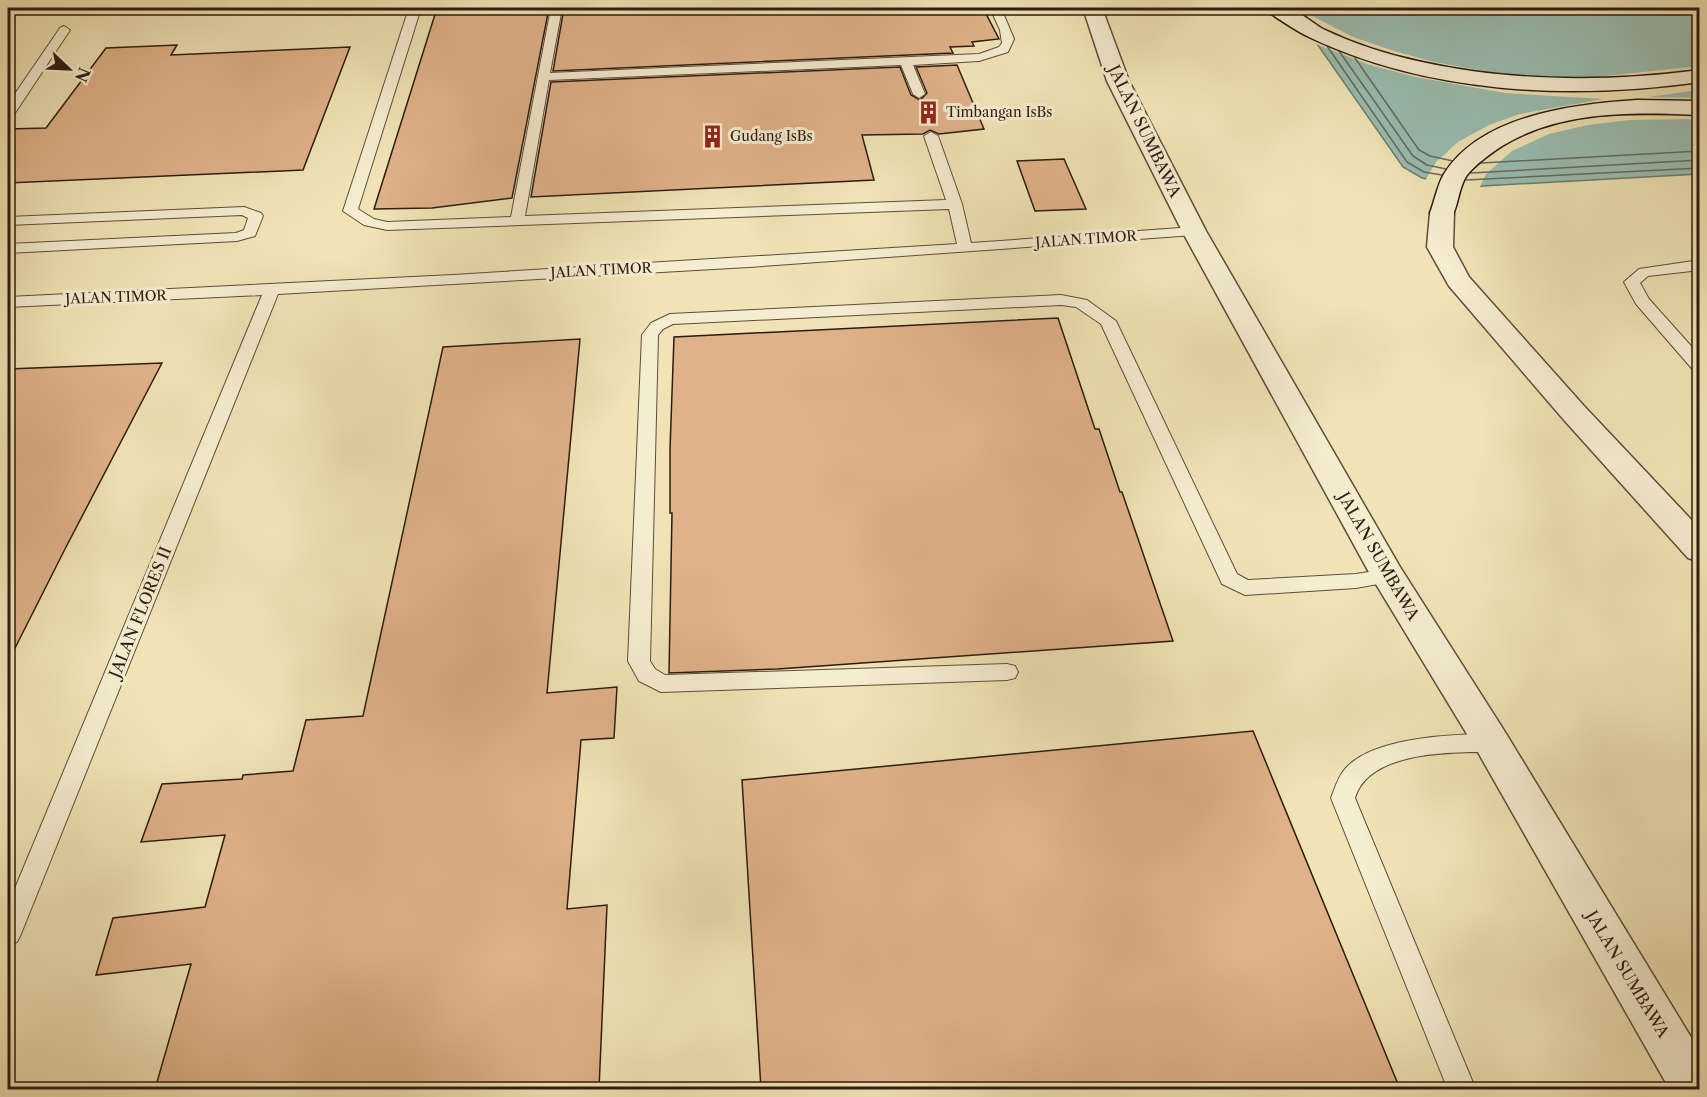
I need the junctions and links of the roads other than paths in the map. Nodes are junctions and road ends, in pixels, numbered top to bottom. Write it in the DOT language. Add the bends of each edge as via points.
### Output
graph roads {
  1 [pos="415,8"];
  2 [pos="556,8"];
  3 [pos="996,8"];
  4 [pos="1092,8"];
  5 [pos="1275,8"];
  6 [pos="64,30"];
  7 [pos="905,62"];
  8 [pos="1700,76"];
  9 [pos="543,77"];
  10 [pos="919,94"];
  11 [pos="1700,108"];
  12 [pos="8,113"];
  13 [pos="932,136"];
  14 [pos="955,204"];
  15 [pos="8,221"];
  16 [pos="517,222"];
  17 [pos="1194,231"];
  18 [pos="965,248"];
  19 [pos="8,249"];
  20 [pos="1700,265"];
  21 [pos="272,290"];
  22 [pos="8,302"];
  23 [pos="1700,367"];
  24 [pos="1700,550"];
  25 [pos="1372,578"];
  26 [pos="1007,672"];
  27 [pos="1492,743"];
  28 [pos="8,934"];
  29 [pos="1462,1089"];
  30 [pos="1696,1089"];
  1 -- 16 [label="lane" via="350,212 387,226"];
  2 -- 9 [label="lane"];
  3 -- 7 [label="lane" via="1008,42 1006,49 977,59"];
  4 -- 17 [label="street, JALAN SUMBAWA" via="1118,81"];
  5 -- 8 [label="street" via="1333,41 1394,61 1462,76 1533,85 1601,86"];
  6 -- 12 [label="lane"];
  7 -- 9 [label="lane"];
  7 -- 10 [label="lane"];
  9 -- 16 [label="lane"];
  11 -- 24 [label="street" via="1613,109 1564,115 1523,126 1488,144 1457,172 1442,213 1440,247 1458,280"];
  13 -- 14 [label="lane"];
  14 -- 16 [label="lane"];
  14 -- 18 [label="lane"];
  15 -- 19 [label="lane" via="244,211 256,216 250,233 237,237"];
  17 -- 18 [label="lane, JALAN TIMOR"];
  17 -- 25 [label="street, JALAN SUMBAWA"];
  18 -- 21 [label="lane, JALAN TIMOR"];
  20 -- 23 [label="lane" via="1644,272 1632,282 1642,302"];
  21 -- 22 [label="lane, JALAN TIMOR"];
  21 -- 28 [label="lane, JALAN FLORES II"];
  25 -- 26 [label="lane" via="1245,588 1228,579 1108,321 1081,303 1061,300 670,319 657,326 650,334 639,649 639,661 647,675 661,684"];
  25 -- 27 [label="street, JALAN SUMBAWA"];
  27 -- 29 [label="lane" via="1454,743 1388,755 1358,771 1343,798"];
  27 -- 30 [label="street, JALAN SUMBAWA"];
}
